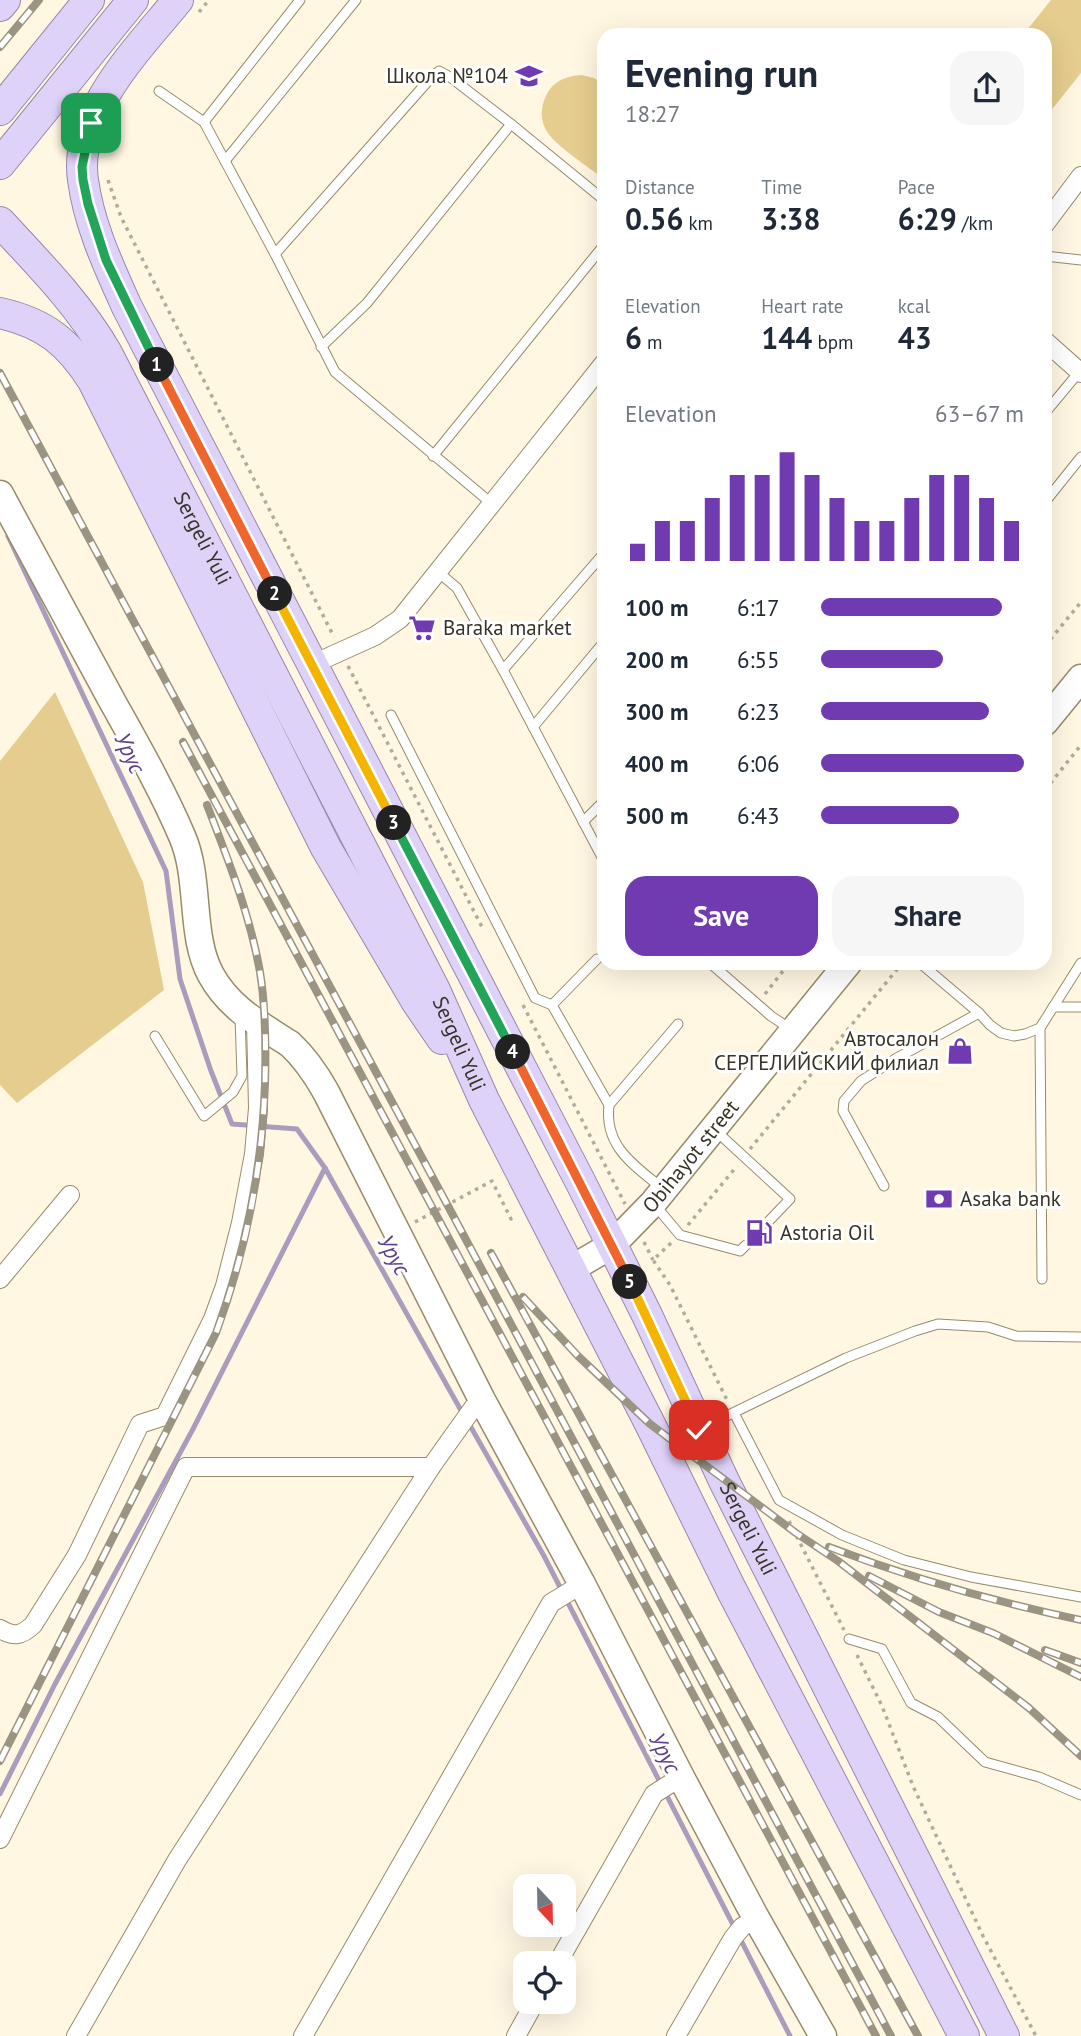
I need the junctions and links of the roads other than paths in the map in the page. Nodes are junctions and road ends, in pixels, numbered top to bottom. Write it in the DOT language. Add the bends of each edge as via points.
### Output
graph roads {
  1 [pos="5,0"];
  2 [pos="89,0"];
  3 [pos="133,0"];
  4 [pos="300,0"];
  5 [pos="356,0"];
  6 [pos="0,6"];
  7 [pos="176,9"];
  8 [pos="159,91"];
  9 [pos="0,110"];
  10 [pos="204,122"];
  11 [pos="512,124"];
  12 [pos="225,161"];
  13 [pos="0,164"];
  14 [pos="1081,176"];
  15 [pos="597,194"];
  16 [pos="1052,215"];
  17 [pos="0,222"];
  18 [pos="275,254"];
  19 [pos="597,254"];
  20 [pos="1052,257"];
  21 [pos="1081,260"];
  22 [pos="0,313"];
  23 [pos="321,347"];
  24 [pos="1052,347"];
  25 [pos="597,372"];
  26 [pos="1080,372"];
  27 [pos="1052,405"];
  28 [pos="433,456"];
  29 [pos="1081,457"];
  30 [pos="1052,493"];
  31 [pos="0,495"];
  32 [pos="491,503"];
  33 [pos="597,561"];
  34 [pos="437,571"];
  35 [pos="597,650"];
  36 [pos="312,665"];
  37 [pos="503,670"];
  38 [pos="1081,678"];
  39 [pos="1052,713"];
  40 [pos="391,715"];
  41 [pos="533,727"];
  42 [pos="597,808"];
  43 [pos="583,822"];
  44 [pos="597,848"];
  45 [pos="597,959"];
  46 [pos="1081,963"];
  47 [pos="719,970"];
  48 [pos="843,970"];
  49 [pos="928,970"];
  50 [pos="552,1005"];
  51 [pos="1053,1007"];
  52 [pos="1081,1007"];
  53 [pos="979,1013"];
  54 [pos="248,1016"];
  55 [pos="678,1024"];
  56 [pos="1040,1028"];
  57 [pos="793,1031"];
  58 [pos="155,1036"];
  59 [pos="484,1100"];
  60 [pos="609,1105"];
  61 [pos="715,1129"];
  62 [pos="884,1186"];
  63 [pos="70,1195"];
  64 [pos="659,1196"];
  65 [pos="767,1223"];
  66 [pos="612,1244"];
  67 [pos="746,1245"];
  68 [pos="571,1269"];
  69 [pos="0,1279"];
  70 [pos="1042,1279"];
  71 [pos="1081,1337"];
  72 [pos="471,1412"];
  73 [pos="734,1413"];
  74 [pos="699,1430"];
  75 [pos="430,1467"];
  76 [pos="582,1584"];
  77 [pos="1081,1597"];
  78 [pos="0,1629"];
  79 [pos="849,1639"];
  80 [pos="681,1777"];
  81 [pos="1081,1795"];
  82 [pos="0,1839"];
  83 [pos="744,1928"];
  84 [pos="564,1951"];
  85 [pos="529,2014"];
  86 [pos="76,2036"];
  87 [pos="303,2036"];
  88 [pos="516,2036"];
  89 [pos="676,2036"];
  90 [pos="823,2036"];
  91 [pos="964,2036"];
  92 [pos="1004,2036"];
  1 -- 6 [label="main road"];
  2 -- 9 [label="main road"];
  3 -- 13 [label="main road"];
  4 -- 10 [label="lane"];
  5 -- 12 [label="lane"];
  7 -- 36 [label="main road, Sergeli Yuli" via="102,100 84,150 83,180 106,260 127,307"];
  8 -- 10 [label="lane"];
  10 -- 12 [label="lane"];
  11 -- 15 [label="lane"];
  11 -- 18 [label="lane" via="439,71"];
  11 -- 23 [label="lane" via="368,303"];
  12 -- 18 [label="lane"];
  14 -- 16 [label="street"];
  17 -- 59 [label="main road, Sergeli Yuli" via="64,290 107,353 435,990"];
  18 -- 23 [label="lane"];
  19 -- 28 [label="lane"];
  20 -- 21 [label="lane"];
  22 -- 59 [label="main road" via="52,334 75,355 93,381 326,848 416,1001"];
  23 -- 28 [label="lane" via="335,372"];
  24 -- 26 [label="street"];
  25 -- 32 [label="street"];
  26 -- 27 [label="lane"];
  28 -- 32 [label="lane"];
  29 -- 30 [label="lane"];
  31 -- 54 [label="street" via="182,836 203,955 226,998"];
  32 -- 34 [label="street"];
  33 -- 37 [label="lane"];
  34 -- 36 [label="street" via="392,626"];
  34 -- 37 [label="lane" via="457,588"];
  35 -- 41 [label="lane"];
  36 -- 66 [label="main road, Sergeli Yuli"];
  37 -- 41 [label="lane"];
  38 -- 39 [label="street"];
  40 -- 50 [label="lane" via="535,998"];
  41 -- 43 [label="lane"];
  42 -- 43 [label="lane"];
  43 -- 44 [label="lane"];
  45 -- 50 [label="lane"];
  46 -- 51 [label="lane"];
  47 -- 57 [label="lane"];
  48 -- 57 [label="street, Obihayot street"];
  49 -- 53 [label="lane"];
  50 -- 60 [label="lane"];
  51 -- 52 [label="lane"];
  51 -- 56 [label="lane"];
  53 -- 56 [label="lane" via="1000,1032 1014,1036"];
  53 -- 62 [label="lane" via="861,1081 844,1101 843,1111"];
  54 -- 58 [label="lane" via="242,1076 233,1092 204,1116"];
  54 -- 72 [label="street" via="290,1044 316,1075 396,1231"];
  54 -- 78 [label="street" via="258,1108 254,1154 235,1251 213,1319 165,1416 140,1424 77,1555 33,1625 18,1634"];
  55 -- 60 [label="lane"];
  56 -- 70 [label="lane"];
  57 -- 61 [label="street, Obihayot street"];
  59 -- 68 [label="main road, Sergeli Yuli"];
  60 -- 64 [label="lane" via="612,1138"];
  61 -- 64 [label="street, Obihayot street"];
  61 -- 65 [label="lane" via="790,1199"];
  63 -- 69 [label="street"];
  64 -- 66 [label="street, Obihayot street"];
  64 -- 67 [label="lane" via="680,1234 740,1251"];
  66 -- 68 [label="street, Obihayot street"];
  66 -- 74 [label="main road, Sergeli Yuli"];
  68 -- 91 [label="main road, Sergeli Yuli" via="731,1589"];
  71 -- 73 [label="lane" via="1016,1335 988,1327 938,1324 846,1358"];
  72 -- 75 [label="street"];
  72 -- 76 [label="street"];
  73 -- 74 [label="lane"];
  73 -- 77 [label="lane" via="779,1500 842,1535 904,1560"];
  74 -- 92 [label="main road, Sergeli Yuli"];
  75 -- 82 [label="street" via="186,1467"];
  75 -- 86 [label="street" via="177,1860"];
  76 -- 80 [label="street"];
  76 -- 87 [label="street" via="551,1603"];
  79 -- 81 [label="lane" via="882,1649 911,1703 938,1717 985,1762"];
  80 -- 83 [label="street"];
  80 -- 84 [label="street" via="654,1794"];
  83 -- 89 [label="street"];
  83 -- 90 [label="street"];
  85 -- 88 [label="street"];
}
